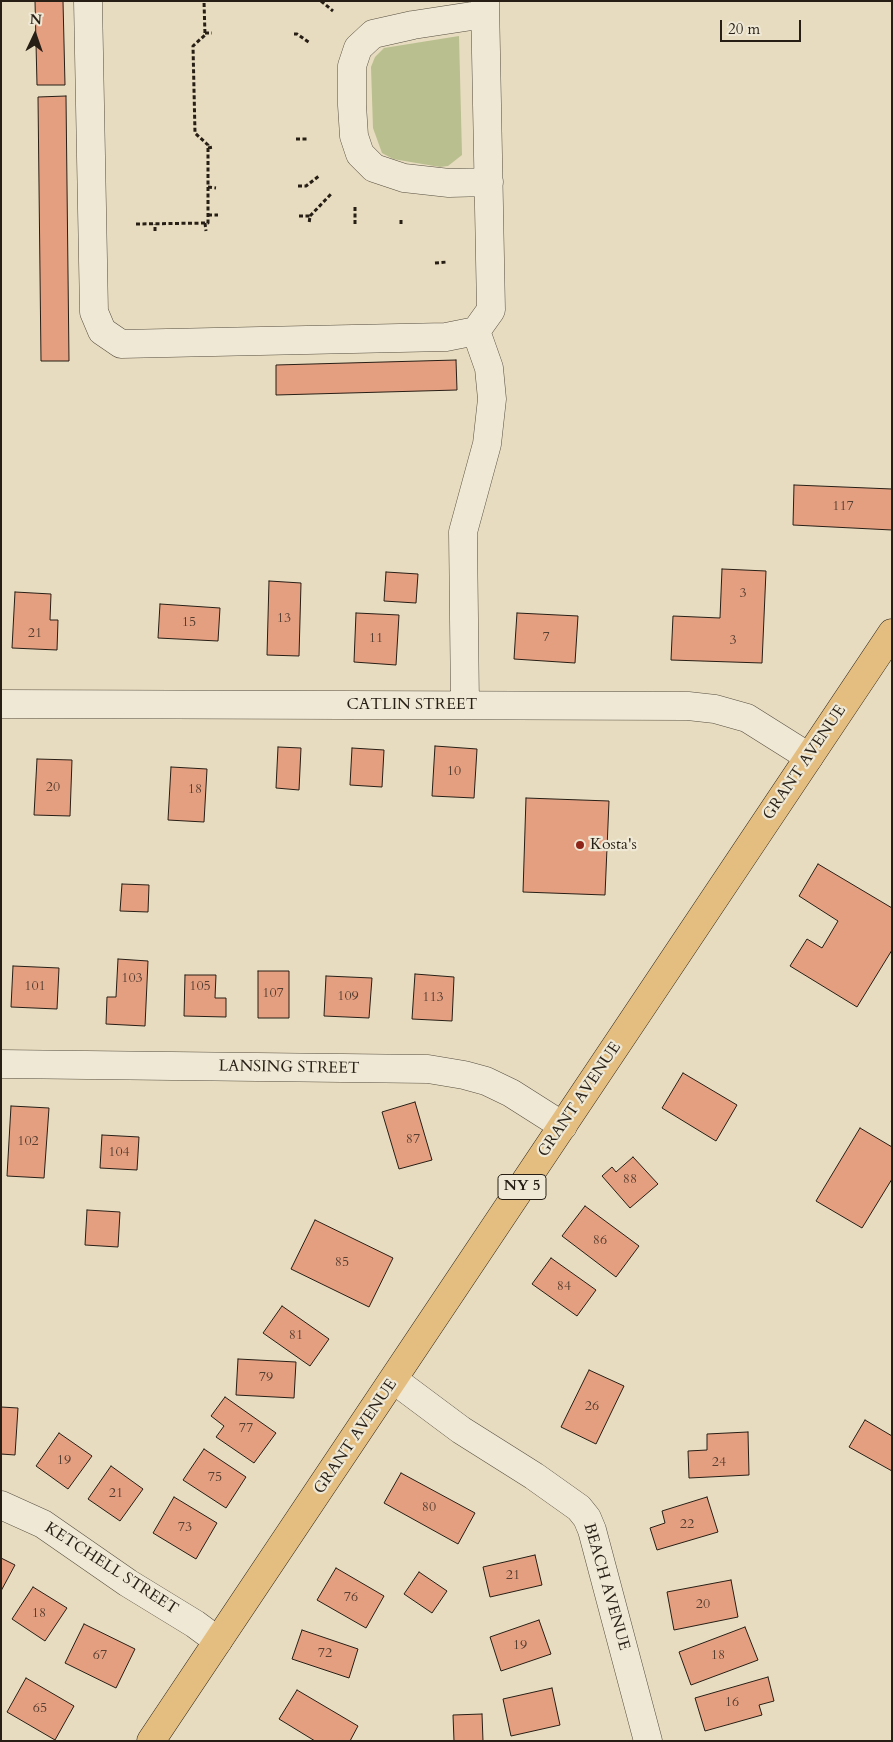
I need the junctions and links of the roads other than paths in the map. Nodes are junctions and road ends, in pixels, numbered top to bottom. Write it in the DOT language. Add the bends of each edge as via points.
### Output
graph roads {
  1 [pos="88,1"];
  2 [pos="485,8"];
  3 [pos="489,182"];
  4 [pos="476,331"];
  5 [pos="892,633"];
  6 [pos="1,704"];
  7 [pos="465,705"];
  8 [pos="809,757"];
  9 [pos="1,1064"];
  10 [pos="563,1126"];
  11 [pos="394,1380"];
  12 [pos="1,1505"];
  13 [pos="218,1640"];
  14 [pos="151,1741"];
  15 [pos="648,1741"];
  1 -- 4 [label="street" via="94,312 102,331 121,344 446,337"];
  2 -- 3 [label="street"];
  2 -- 3 [label="street" via="373,34 358,48 352,66 352,105 354,136 360,154 374,168 404,178 449,183"];
  3 -- 4 [label="street" via="491,310"];
  4 -- 7 [label="street" via="488,368 492,399 487,444 463,532"];
  5 -- 8 [label="highway, GRANT AVENUE / NY 5"];
  6 -- 7 [label="street, CATLIN STREET"];
  7 -- 8 [label="street, CATLIN STREET" via="688,706 715,709 747,718"];
  8 -- 10 [label="highway, GRANT AVENUE / NY 5"];
  9 -- 10 [label="street, LANSING STREET" via="428,1069 486,1081 512,1092"];
  10 -- 11 [label="highway, GRANT AVENUE / NY 5"];
  11 -- 13 [label="highway, GRANT AVENUE / NY 5"];
  11 -- 15 [label="street, BEACH AVENUE" via="461,1430 579,1508 587,1518"];
  12 -- 13 [label="street, KETCHELL STREET" via="43,1524"];
  13 -- 14 [label="highway, GRANT AVENUE / NY 5"];
}
